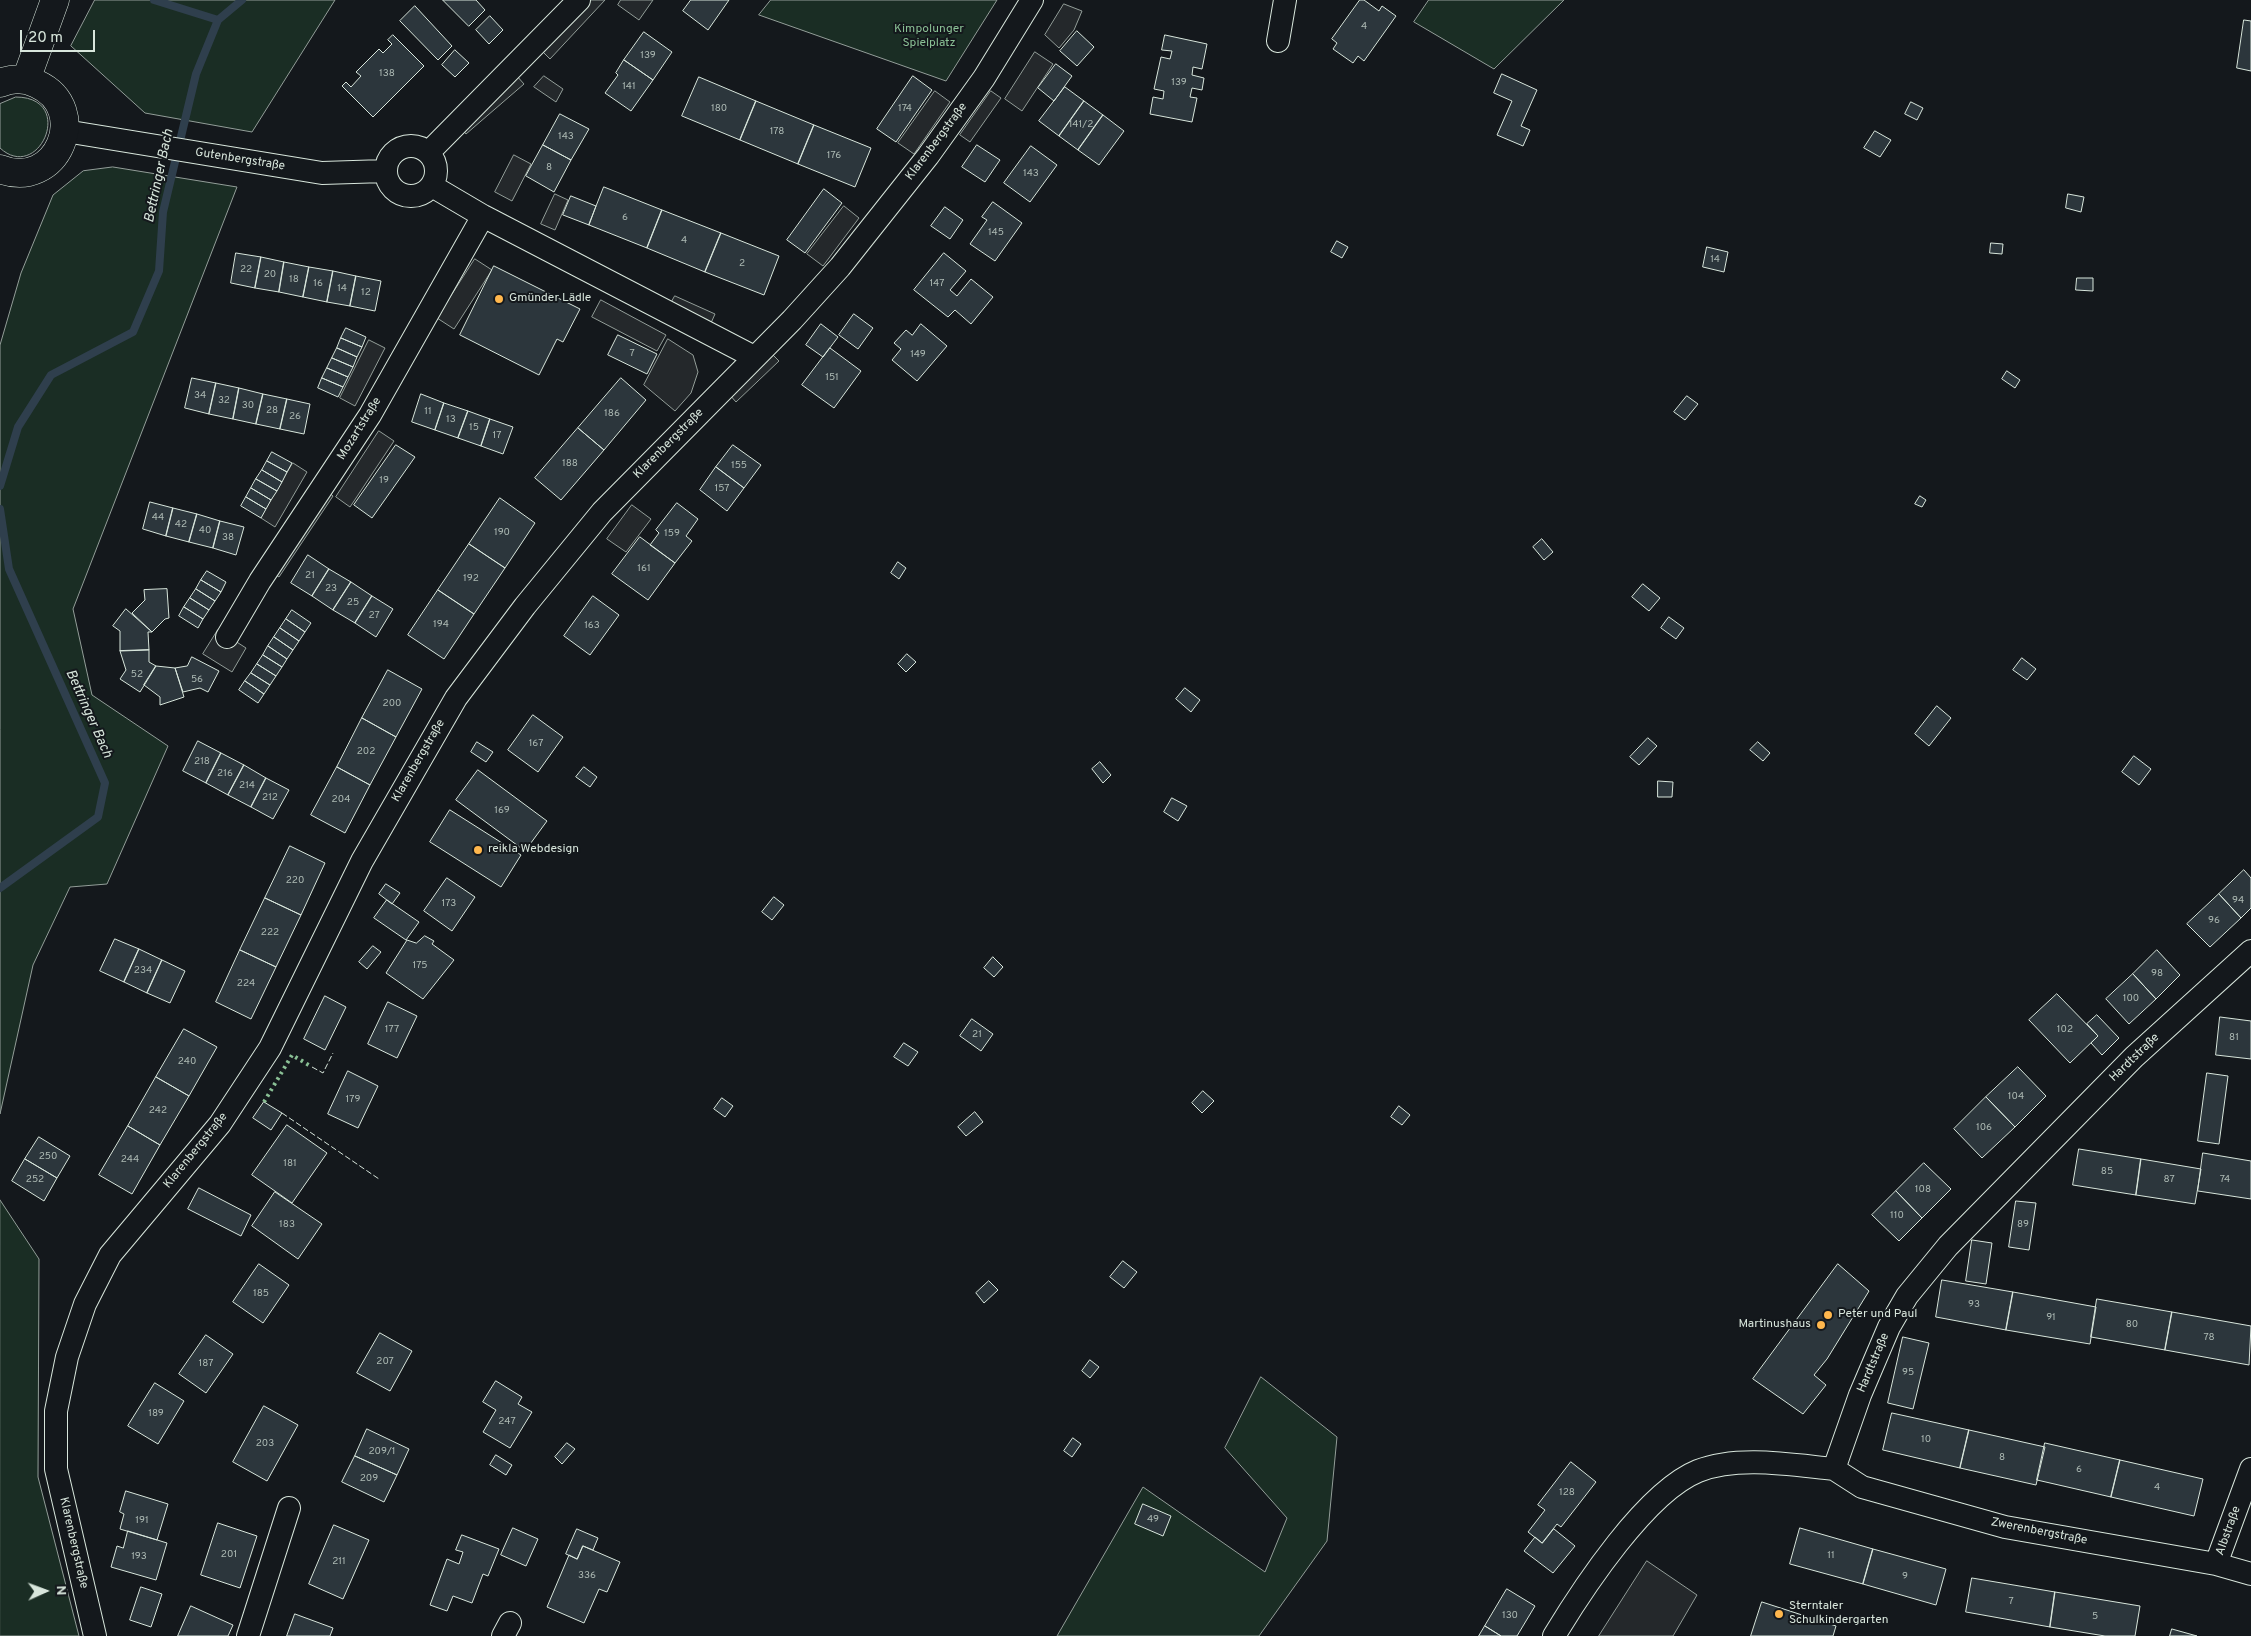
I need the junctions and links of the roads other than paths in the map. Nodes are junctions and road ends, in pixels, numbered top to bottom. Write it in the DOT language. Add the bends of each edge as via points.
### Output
graph roads {
  1 [pos="55,0"];
  2 [pos="579,0"];
  3 [pos="1032,0"];
  4 [pos="1285,0"];
  5 [pos="1278,41"];
  6 [pos="13,82"];
  7 [pos="65,131"];
  8 [pos="429,152"];
  9 [pos="386,171"];
  10 [pos="1,173"];
  11 [pos="432,186"];
  12 [pos="483,216"];
  13 [pos="754,357"];
  14 [pos="227,637"];
  15 [pos="2251,951"];
  16 [pos="1834,1469"];
  17 [pos="2251,1469"];
  18 [pos="289,1508"];
  19 [pos="2216,1564"];
  20 [pos="2251,1574"];
  21 [pos="94,1636"];
  22 [pos="248,1636"];
  23 [pos="1554,1636"];
  1 -- 6 [label="main road"];
  2 -- 8 [label="street"];
  3 -- 13 [label="street, Klarenbergstraße" via="984,78 928,156 840,266"];
  4 -- 5 [label="street"];
  6 -- 7 [label="main road" via="43,86 56,98 64,114"];
  7 -- 9 [label="street, Gutenbergstraße" via="322,173"];
  7 -- 10 [label="main road" via="58,150 40,168 21,173"];
  8 -- 9 [label="street" via="411,145 401,147 393,153"];
  8 -- 11 [label="street" via="436,162"];
  9 -- 11 [label="street" via="394,190 403,195 424,193"];
  11 -- 12 [label="street"];
  12 -- 13 [label="street"];
  12 -- 14 [label="street, Mozartstraße" via="370,415 260,581"];
  13 -- 21 [label="street, Klarenbergstraße" via="602,512 525,606 456,698 362,861 270,1048 220,1124 110,1255 85,1304 67,1357 56,1411 56,1469"];
  15 -- 16 [label="street, Hardtstraße" via="2134,1057 1948,1246 1907,1296 1889,1327 1860,1395"];
  16 -- 19 [label="street, Zwerenbergstraße" via="1862,1487 2005,1527"];
  16 -- 23 [label="street" via="1766,1462 1729,1464 1699,1471 1681,1480 1646,1510 1579,1595"];
  17 -- 19 [label="street, Albstraße"];
  18 -- 22 [label="street"];
  19 -- 20 [label="street, Zwerenbergstraße"];
}
